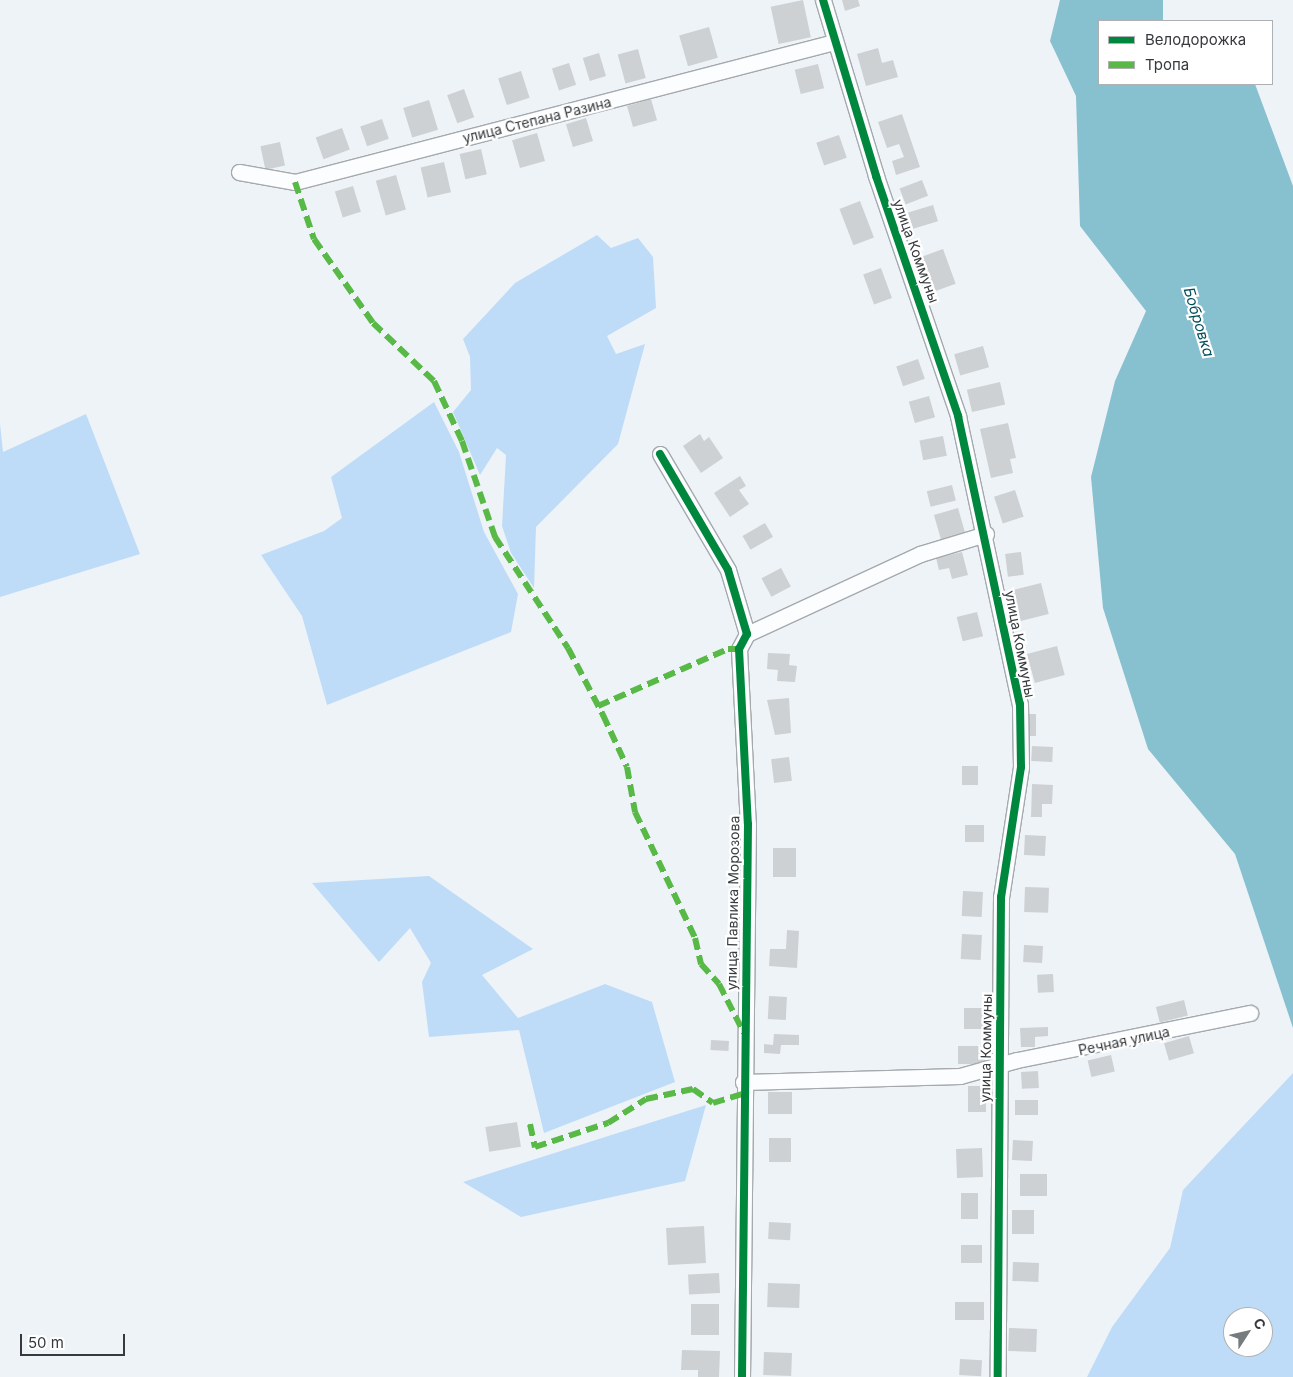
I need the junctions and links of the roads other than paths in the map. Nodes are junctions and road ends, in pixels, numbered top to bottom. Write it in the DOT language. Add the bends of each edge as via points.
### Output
graph roads {
  1 [pos="823,0"];
  2 [pos="834,42"];
  3 [pos="239,172"];
  4 [pos="660,454"];
  5 [pos="986,534"];
  6 [pos="747,634"];
  7 [pos="1250,1013"];
  8 [pos="998,1067"];
  9 [pos="742,1082"];
  10 [pos="742,1377"];
  11 [pos="998,1377"];
  1 -- 2 [label="street, улица Коммуны"];
  2 -- 3 [label="street, улица Степана Разина" via="295,182"];
  2 -- 5 [label="street, улица Коммуны" via="958,416"];
  4 -- 6 [label="street" via="728,570"];
  5 -- 6 [label="street" via="920,554"];
  5 -- 8 [label="street, улица Коммуны" via="1020,713 1021,767 1001,897"];
  6 -- 9 [label="street, улица Павлика Морозова" via="739,649 748,824"];
  7 -- 8 [label="street, Речная улица"];
  8 -- 9 [label="street, Речная улица" via="960,1076"];
  8 -- 11 [label="street, улица Коммуны"];
  9 -- 10 [label="street, улица Павлика Морозова"];
}
